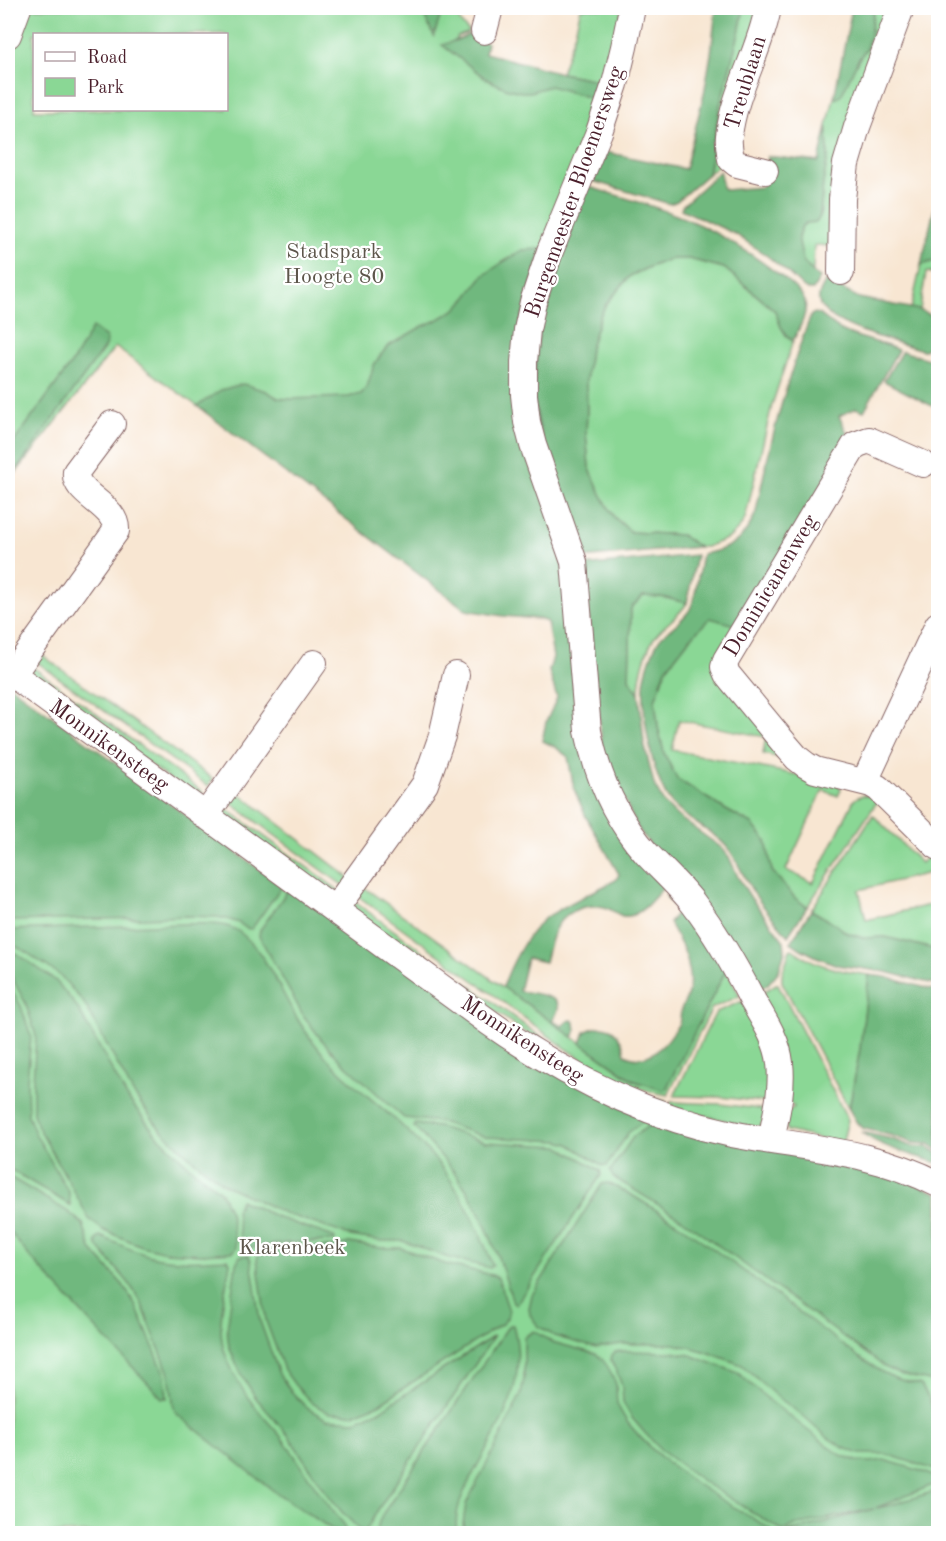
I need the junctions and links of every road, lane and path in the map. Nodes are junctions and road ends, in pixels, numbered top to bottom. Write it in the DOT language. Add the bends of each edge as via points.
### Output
graph roads {
  1 [pos="18,8"];
  2 [pos="632,8"];
  3 [pos="768,8"];
  4 [pos="902,8"];
  5 [pos="8,35"];
  6 [pos="765,171"];
  7 [pos="842,272"];
  8 [pos="112,424"];
  9 [pos="923,464"];
  10 [pos="939,625"];
  11 [pos="314,663"];
  12 [pos="10,673"];
  13 [pos="456,675"];
  14 [pos="865,781"];
  15 [pos="205,816"];
  16 [pos="939,847"];
  17 [pos="334,909"];
  18 [pos="771,1140"];
  19 [pos="939,1184"];
  1 -- 5 [label="street"];
  2 -- 18 [label="street, Burgemeester Bloemersweg" via="602,123 533,302 524,362 527,422 574,562 593,753 616,809 646,853 706,920 771,1035 778,1052 781,1082"];
  3 -- 6 [label="street, Treublaan" via="728,139 731,159"];
  4 -- 7 [label="street" via="846,164"];
  8 -- 12 [label="street, Monnikensteeg" via="75,478 111,514 117,523 116,531"];
  9 -- 14 [label="street, Dominicanenweg" via="869,440 855,445 724,667 797,758 814,770"];
  10 -- 14 [label="street"];
  11 -- 15 [label="street"];
  12 -- 15 [label="street, Monnikensteeg"];
  13 -- 17 [label="street" via="442,736 424,784"];
  14 -- 16 [label="street, Dominicanenweg" via="878,788"];
  15 -- 17 [label="street, Monnikensteeg"];
  17 -- 18 [label="street, Monnikensteeg" via="490,1023 566,1072 652,1110 731,1134"];
  18 -- 19 [label="street, Monnikensteeg" via="887,1162"];
}
